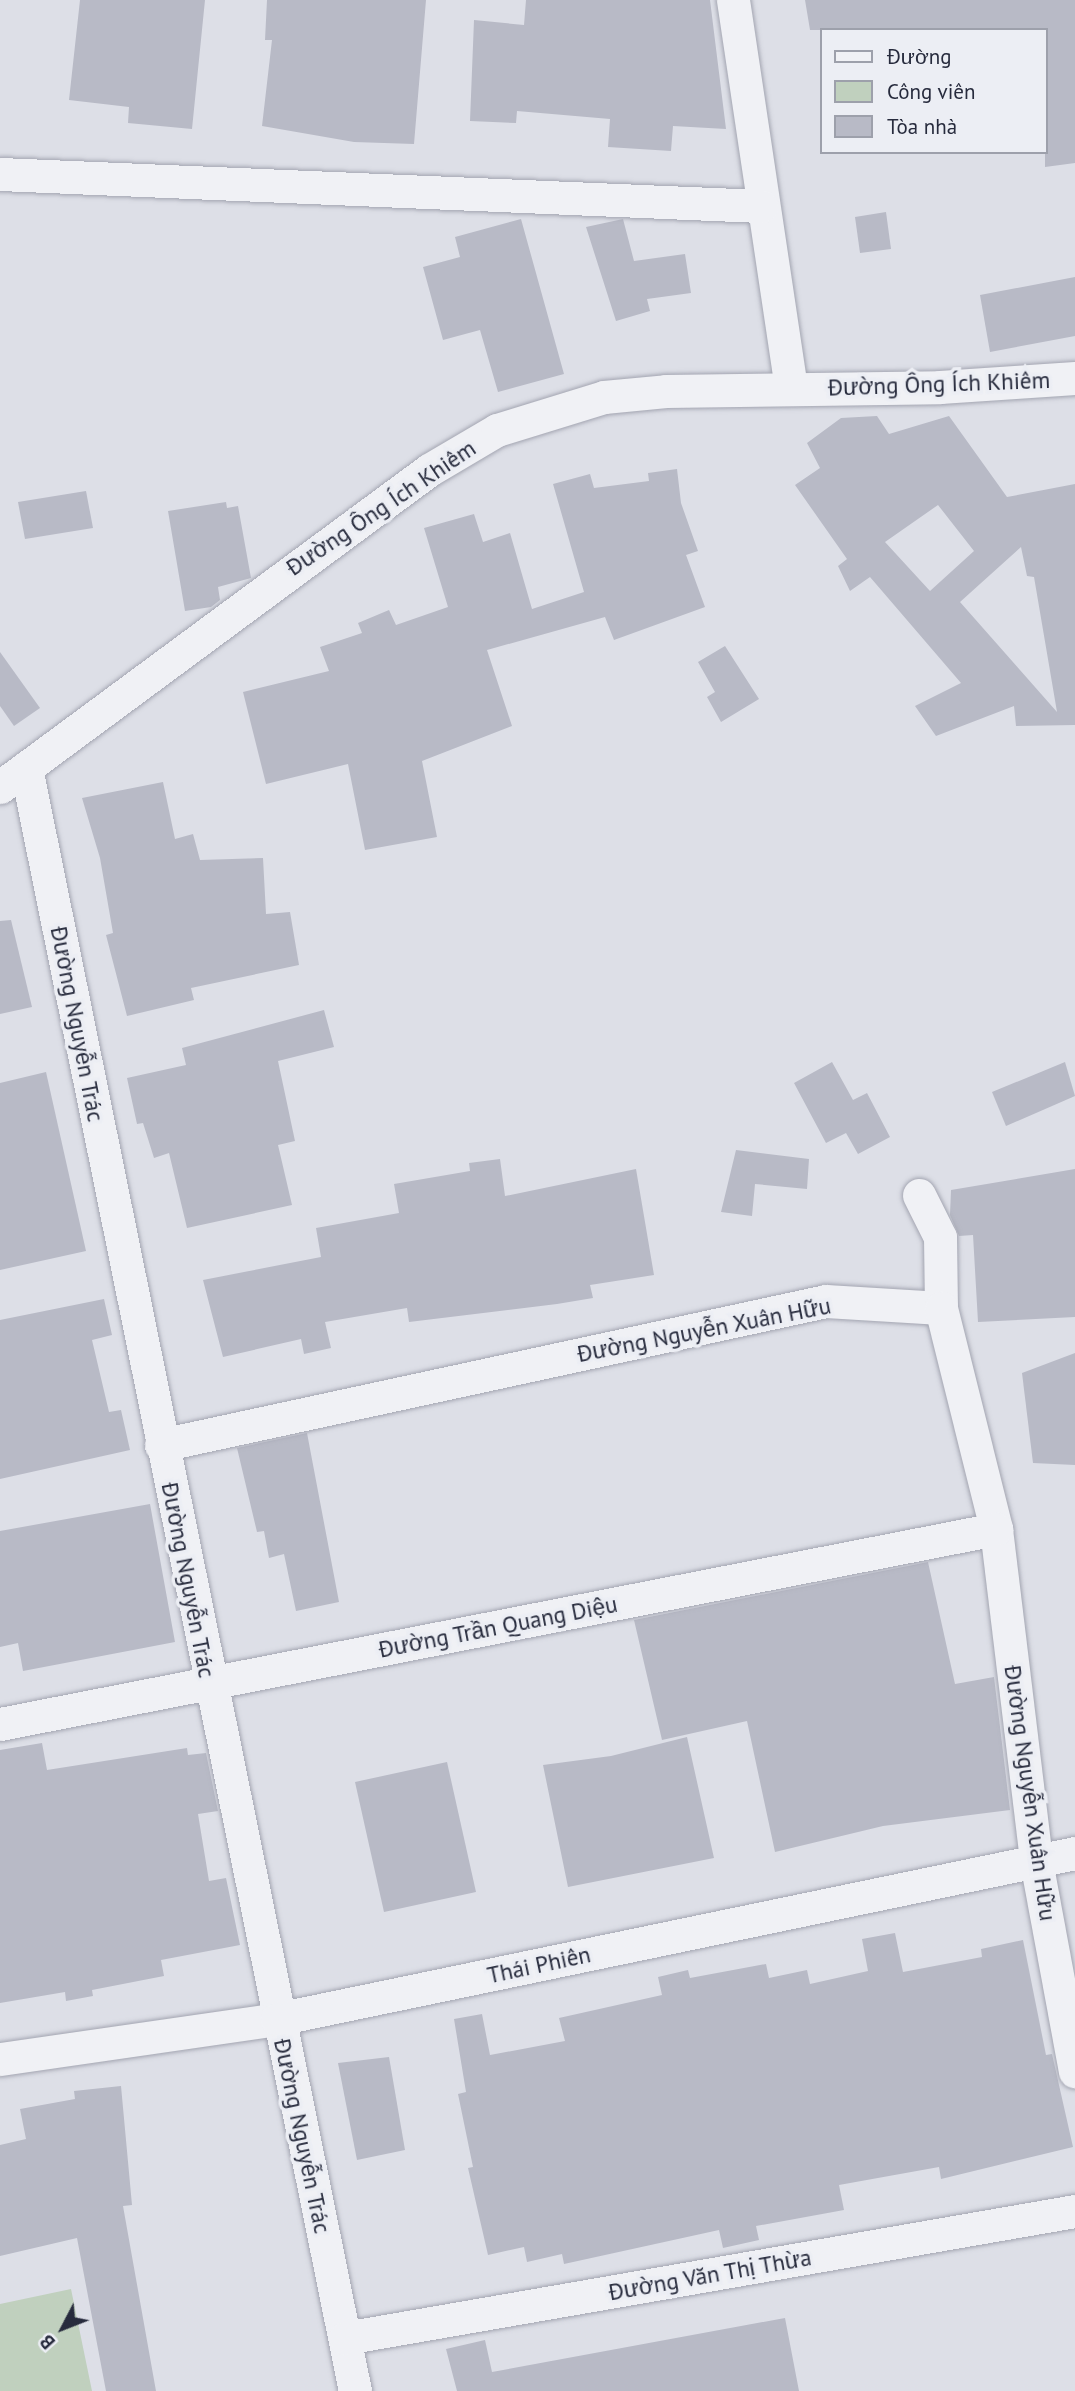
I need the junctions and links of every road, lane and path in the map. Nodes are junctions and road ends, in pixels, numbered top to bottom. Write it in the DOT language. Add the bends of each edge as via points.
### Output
graph roads {
  1 [pos="733,0"];
  2 [pos="0,174"];
  3 [pos="761,206"];
  4 [pos="1075,378"];
  5 [pos="791,388"];
  6 [pos="13,777"];
  7 [pos="919,1195"];
  8 [pos="941,1308"];
  9 [pos="161,1445"];
  10 [pos="996,1529"];
  11 [pos="209,1684"];
  12 [pos="0,1724"];
  13 [pos="1075,1853"];
  14 [pos="1037,1861"];
  15 [pos="277,2020"];
  16 [pos="0,2059"];
  17 [pos="1075,2071"];
  18 [pos="1075,2211"];
  19 [pos="345,2338"];
  20 [pos="355,2391"];
  1 -- 3 [label="street"];
  2 -- 3 [label="street"];
  3 -- 5 [label="street"];
  4 -- 5 [label="street, Đường Ông Ích Khiêm" via="940,387"];
  5 -- 6 [label="street, Đường Ông Ích Khiêm" via="604,397 497,430 429,470"];
  6 -- 9 [label="street, Đường Nguyễn Trác"];
  7 -- 8 [label="street" via="940,1237"];
  8 -- 9 [label="street, Đường Nguyễn Xuân Hữu" via="827,1301"];
  8 -- 10 [label="street, Đường Nguyễn Xuân Hữu"];
  9 -- 11 [label="street, Đường Nguyễn Trác"];
  10 -- 11 [label="street, Đường Trần Quang Diệu"];
  10 -- 14 [label="street, Đường Nguyễn Xuân Hữu"];
  11 -- 12 [label="street, Đường Trần Quang Diệu"];
  11 -- 15 [label="street, Đường Nguyễn Trác"];
  13 -- 14 [label="street, Thái Phiên"];
  14 -- 15 [label="street, Thái Phiên"];
  14 -- 17 [label="street, Đường Nguyễn Xuân Hữu"];
  15 -- 16 [label="street, Thái Phiên"];
  15 -- 19 [label="street, Đường Nguyễn Trác"];
  18 -- 19 [label="street, Đường Văn Thị Thừa"];
  19 -- 20 [label="street, Đường Nguyễn Trác"];
}
